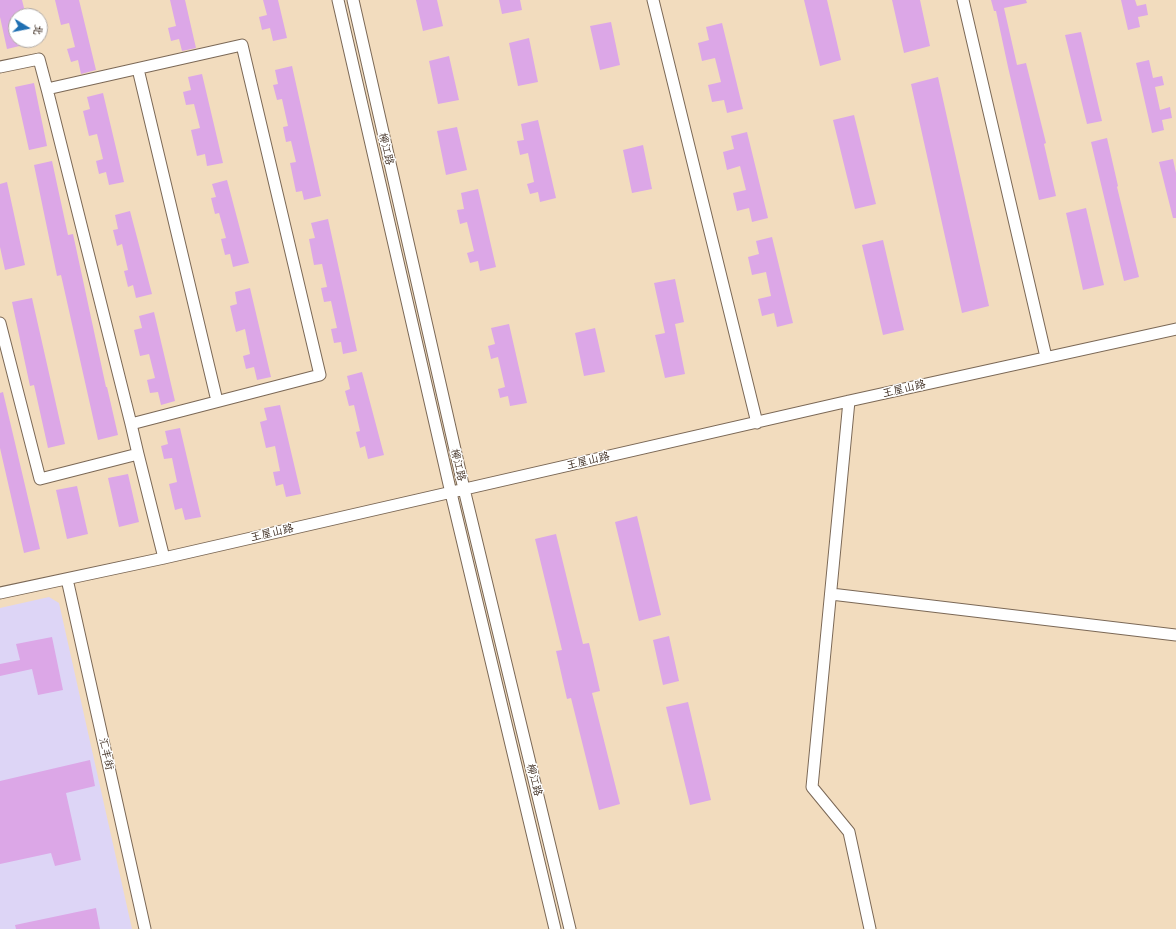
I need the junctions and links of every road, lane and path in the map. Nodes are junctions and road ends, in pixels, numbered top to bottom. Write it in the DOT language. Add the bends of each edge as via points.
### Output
graph roads {
  1 [pos="338,0"];
  2 [pos="352,0"];
  3 [pos="652,0"];
  4 [pos="963,0"];
  5 [pos="0,67"];
  6 [pos="138,69"];
  7 [pos="47,89"];
  8 [pos="0,323"];
  9 [pos="1176,329"];
  10 [pos="1046,358"];
  11 [pos="217,401"];
  12 [pos="849,401"];
  13 [pos="758,423"];
  14 [pos="131,424"];
  15 [pos="138,454"];
  16 [pos="464,489"];
  17 [pos="451,493"];
  18 [pos="164,558"];
  19 [pos="67,579"];
  20 [pos="0,593"];
  21 [pos="831,594"];
  22 [pos="1176,634"];
  23 [pos="145,929"];
  24 [pos="555,929"];
  25 [pos="570,929"];
  26 [pos="870,929"];
  1 -- 17 [label="street, 柳江路"];
  2 -- 16 [label="street, 柳江路"];
  3 -- 13 [label="street"];
  4 -- 10 [label="street"];
  5 -- 7 [label="street" via="39,59"];
  6 -- 7 [label="street"];
  6 -- 11 [label="street"];
  6 -- 11 [label="street" via="242,45 246,61 320,375"];
  7 -- 14 [label="street"];
  8 -- 15 [label="street" via="40,479"];
  9 -- 10 [label="street, 王屋山路"];
  10 -- 12 [label="street, 王屋山路"];
  11 -- 14 [label="street"];
  12 -- 13 [label="street, 王屋山路"];
  12 -- 21 [label="street"];
  13 -- 16 [label="street, 王屋山路"];
  14 -- 15 [label="street"];
  15 -- 18 [label="street"];
  16 -- 17 [label="street, 王屋山路"];
  16 -- 25 [label="street, 柳江路"];
  17 -- 18 [label="street, 王屋山路"];
  17 -- 24 [label="street, 柳江路"];
  18 -- 19 [label="street, 王屋山路"];
  19 -- 20 [label="street, 王屋山路"];
  19 -- 23 [label="street, 汇丰街"];
  21 -- 22 [label="street"];
  21 -- 26 [label="street" via="812,787 849,832"];
}
